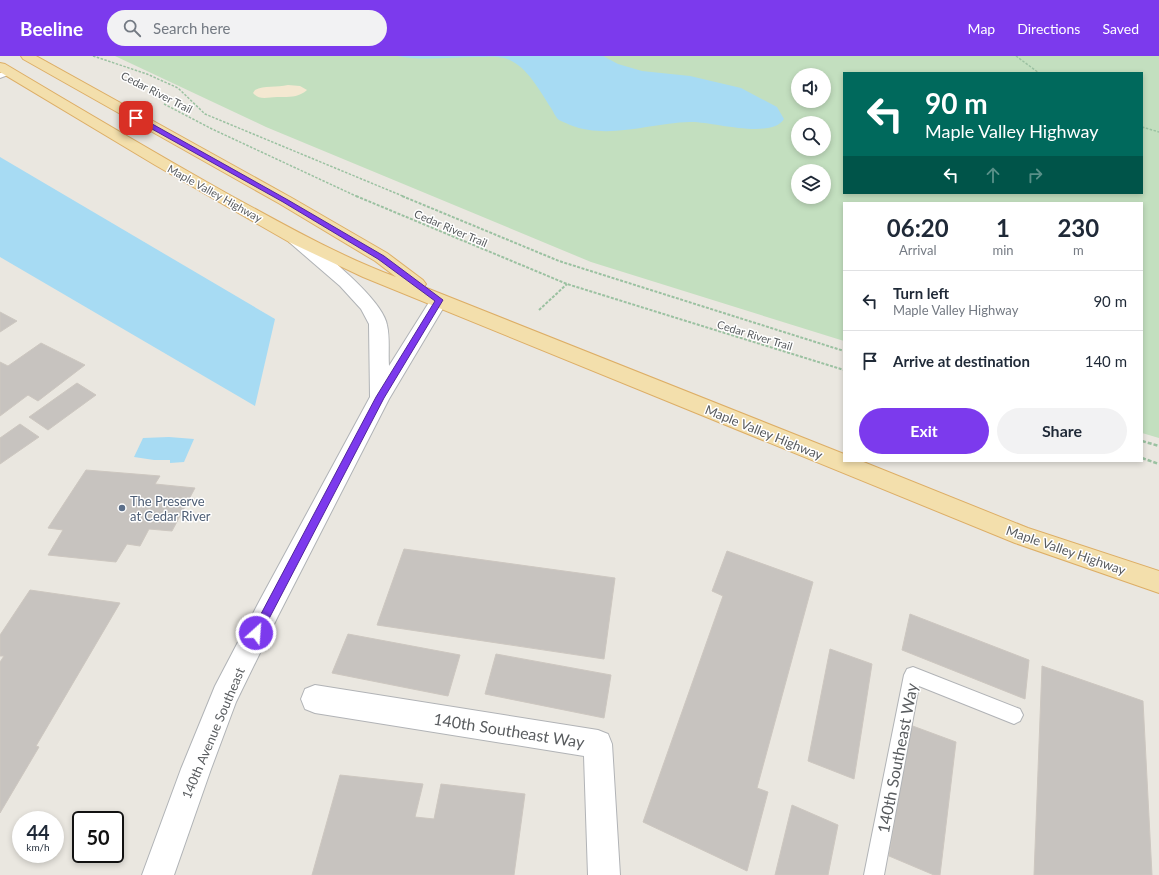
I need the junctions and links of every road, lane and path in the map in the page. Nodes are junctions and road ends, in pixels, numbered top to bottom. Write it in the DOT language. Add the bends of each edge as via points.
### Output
graph roads {
  1 [pos="27,56"];
  2 [pos="93,56"];
  3 [pos="1016,56"];
  4 [pos="3,72"];
  5 [pos="1038,72"];
  6 [pos="157,101"];
  7 [pos="1143,127"];
  8 [pos="1159,132"];
  9 [pos="295,238"];
  10 [pos="567,284"];
  11 [pos="439,300"];
  12 [pos="539,310"];
  13 [pos="843,351"];
  14 [pos="843,370"];
  15 [pos="380,397"];
  16 [pos="1143,441"];
  17 [pos="1159,446"];
  18 [pos="1143,458"];
  19 [pos="1159,464"];
  20 [pos="1159,582"];
  21 [pos="315,699"];
  22 [pos="1014,715"];
  23 [pos="158,875"];
  24 [pos="604,875"];
  25 [pos="874,875"];
  1 -- 11 [label="main road, Maple Valley Highway" via="381,257"];
  2 -- 13 [label="path" via="147,74 178,88 205,114 559,261"];
  3 -- 5 [label="path"];
  4 -- 9 [label="main road, Maple Valley Highway"];
  6 -- 10 [label="path, Cedar River Trail" via="378,206"];
  7 -- 8 [label="path"];
  9 -- 11 [label="main road, Maple Valley Highway" via="369,273"];
  9 -- 15 [label="main road" via="346,282 368,306 379,327"];
  10 -- 12 [label="path"];
  10 -- 14 [label="path, Cedar River Trail"];
  11 -- 15 [label="main road, 140th Avenue Southeast"];
  11 -- 20 [label="main road, Maple Valley Highway" via="1023,536"];
  15 -- 23 [label="main road, 140th Avenue Southeast" via="225,696"];
  16 -- 17 [label="path"];
  18 -- 19 [label="path"];
  21 -- 24 [label="main road, 140th Southeast Way" via="598,744"];
  22 -- 25 [label="lane, 140th Southeast Way" via="913,675"];
}
